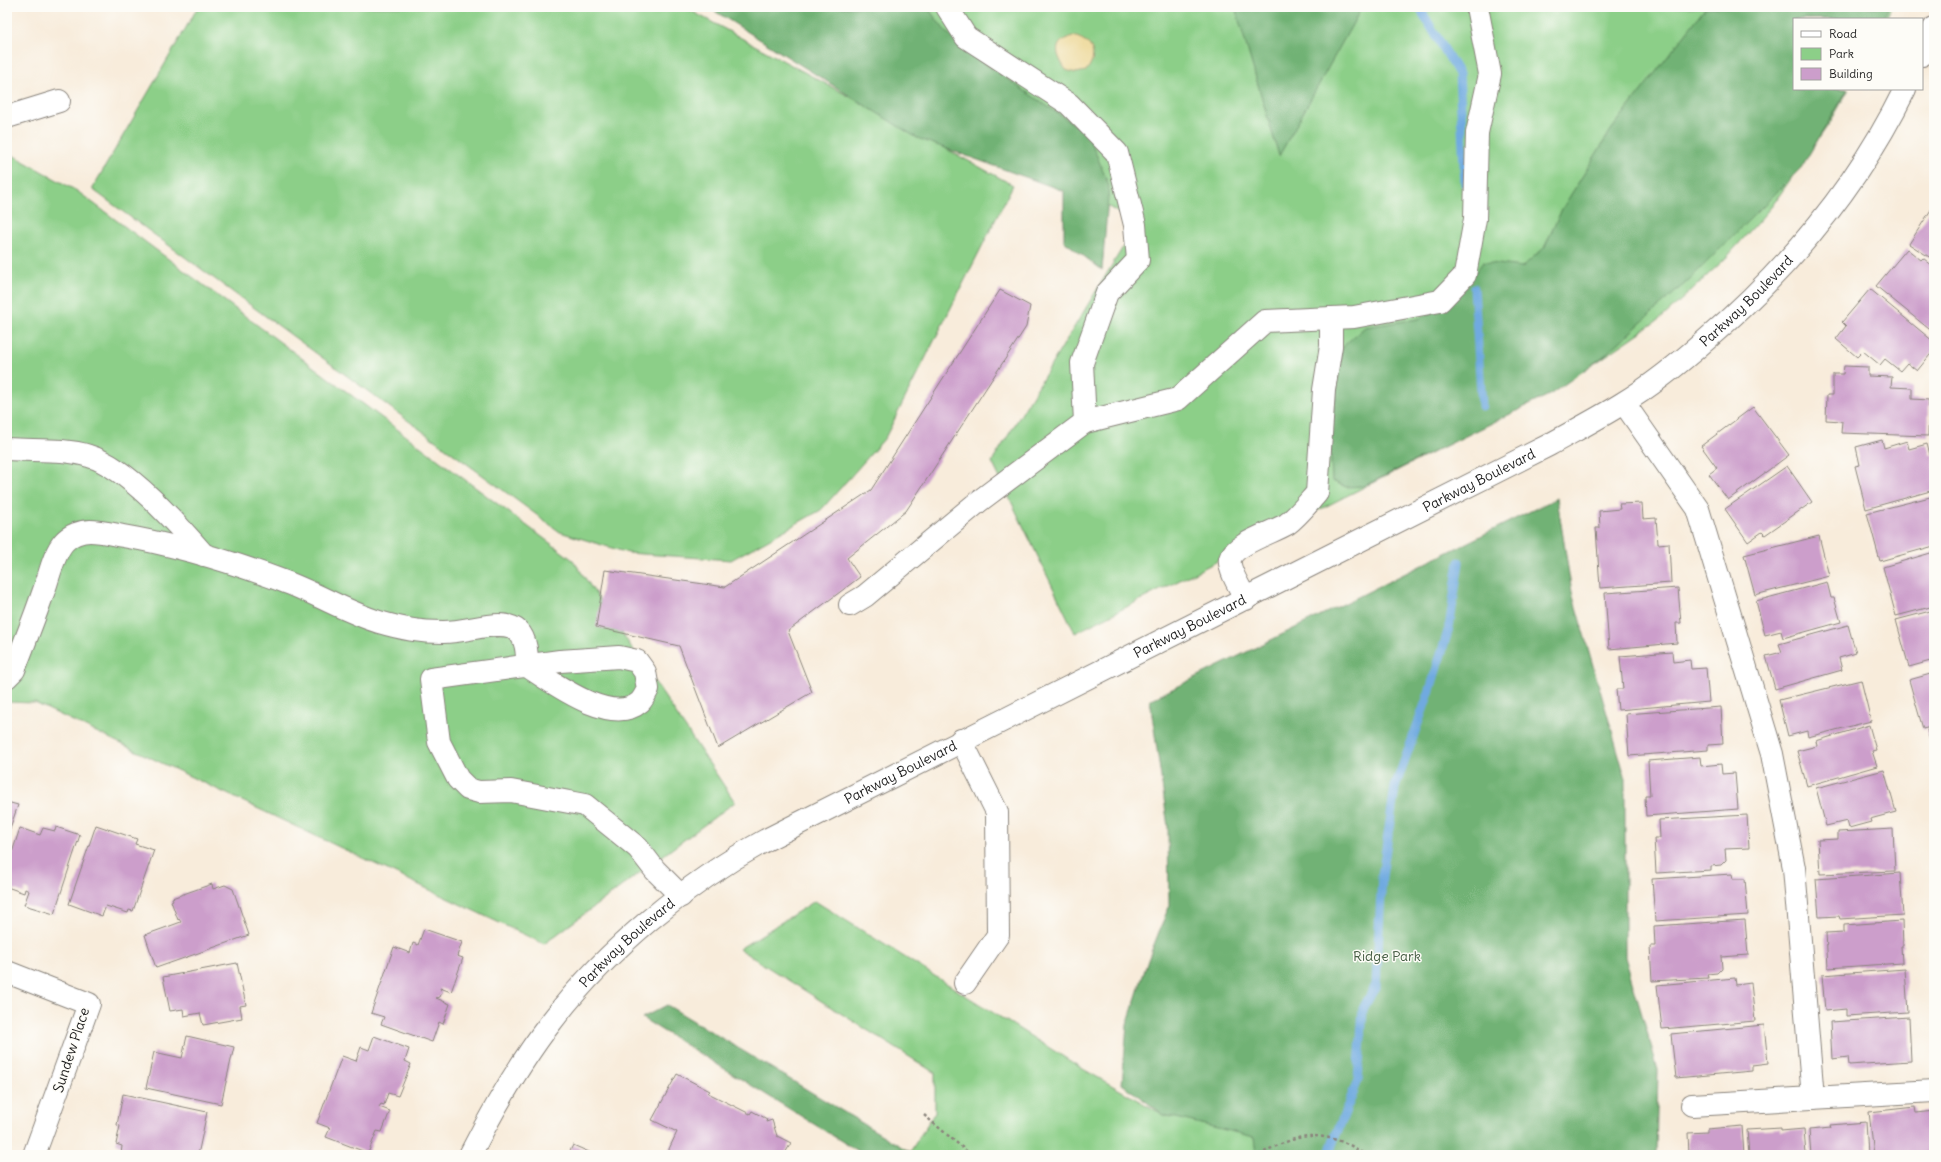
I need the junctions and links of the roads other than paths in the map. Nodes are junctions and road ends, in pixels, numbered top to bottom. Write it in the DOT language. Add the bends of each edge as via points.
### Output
graph roads {
  1 [pos="947,7"];
  2 [pos="1477,7"];
  3 [pos="1934,28"];
  4 [pos="1923,53"];
  5 [pos="1905,90"];
  6 [pos="59,101"];
  7 [pos="7,117"];
  8 [pos="1331,318"];
  9 [pos="1624,403"];
  10 [pos="1085,422"];
  11 [pos="7,449"];
  12 [pos="204,555"];
  13 [pos="1246,599"];
  14 [pos="850,606"];
  15 [pos="527,666"];
  16 [pos="7,677"];
  17 [pos="961,740"];
  18 [pos="681,896"];
  19 [pos="7,972"];
  20 [pos="966,983"];
  21 [pos="1934,1091"];
  22 [pos="1813,1098"];
  23 [pos="1692,1105"];
  24 [pos="34,1155"];
  25 [pos="470,1155"];
  1 -- 10 [label="street" via="966,37 1069,104 1117,153 1135,225 1138,260 1107,293 1082,363"];
  2 -- 8 [label="street" via="1490,74 1477,133 1475,219 1465,275 1440,302 1354,317"];
  3 -- 4 [label="street"];
  5 -- 9 [label="street, Parkway Boulevard" via="1854,175 1806,240 1771,280 1683,360"];
  6 -- 7 [label="street"];
  8 -- 10 [label="street" via="1265,321 1178,399"];
  8 -- 13 [label="street" via="1331,346 1324,390 1317,493 1288,523 1232,555 1231,568"];
  9 -- 13 [label="street, Parkway Boulevard" via="1549,445"];
  9 -- 22 [label="street" via="1698,509 1772,754 1794,868"];
  10 -- 14 [label="street" via="978,502"];
  11 -- 12 [label="street" via="75,452 106,463 170,516"];
  12 -- 15 [label="street" via="283,581 370,619 409,631 445,632 500,625 512,627 519,631 528,648"];
  12 -- 16 [label="street" via="152,541 91,531 76,534 64,542 52,565 14,670"];
  13 -- 17 [label="street, Parkway Boulevard"];
  15 -- 15 [label="street" via="619,657 637,662 644,672 648,689 640,702 625,709 600,707 566,692"];
  15 -- 18 [label="street" via="431,679 439,742 458,779 468,788 479,792 511,791 585,805 638,848"];
  17 -- 18 [label="street, Parkway Boulevard" via="766,840 722,865"];
  17 -- 20 [label="street" via="997,812 998,935"];
  18 -- 25 [label="street, Parkway Boulevard" via="617,950 552,1020 512,1078"];
  19 -- 24 [label="street, Sundew Place" via="89,1004"];
  21 -- 22 [label="street"];
  22 -- 23 [label="street"];
}
